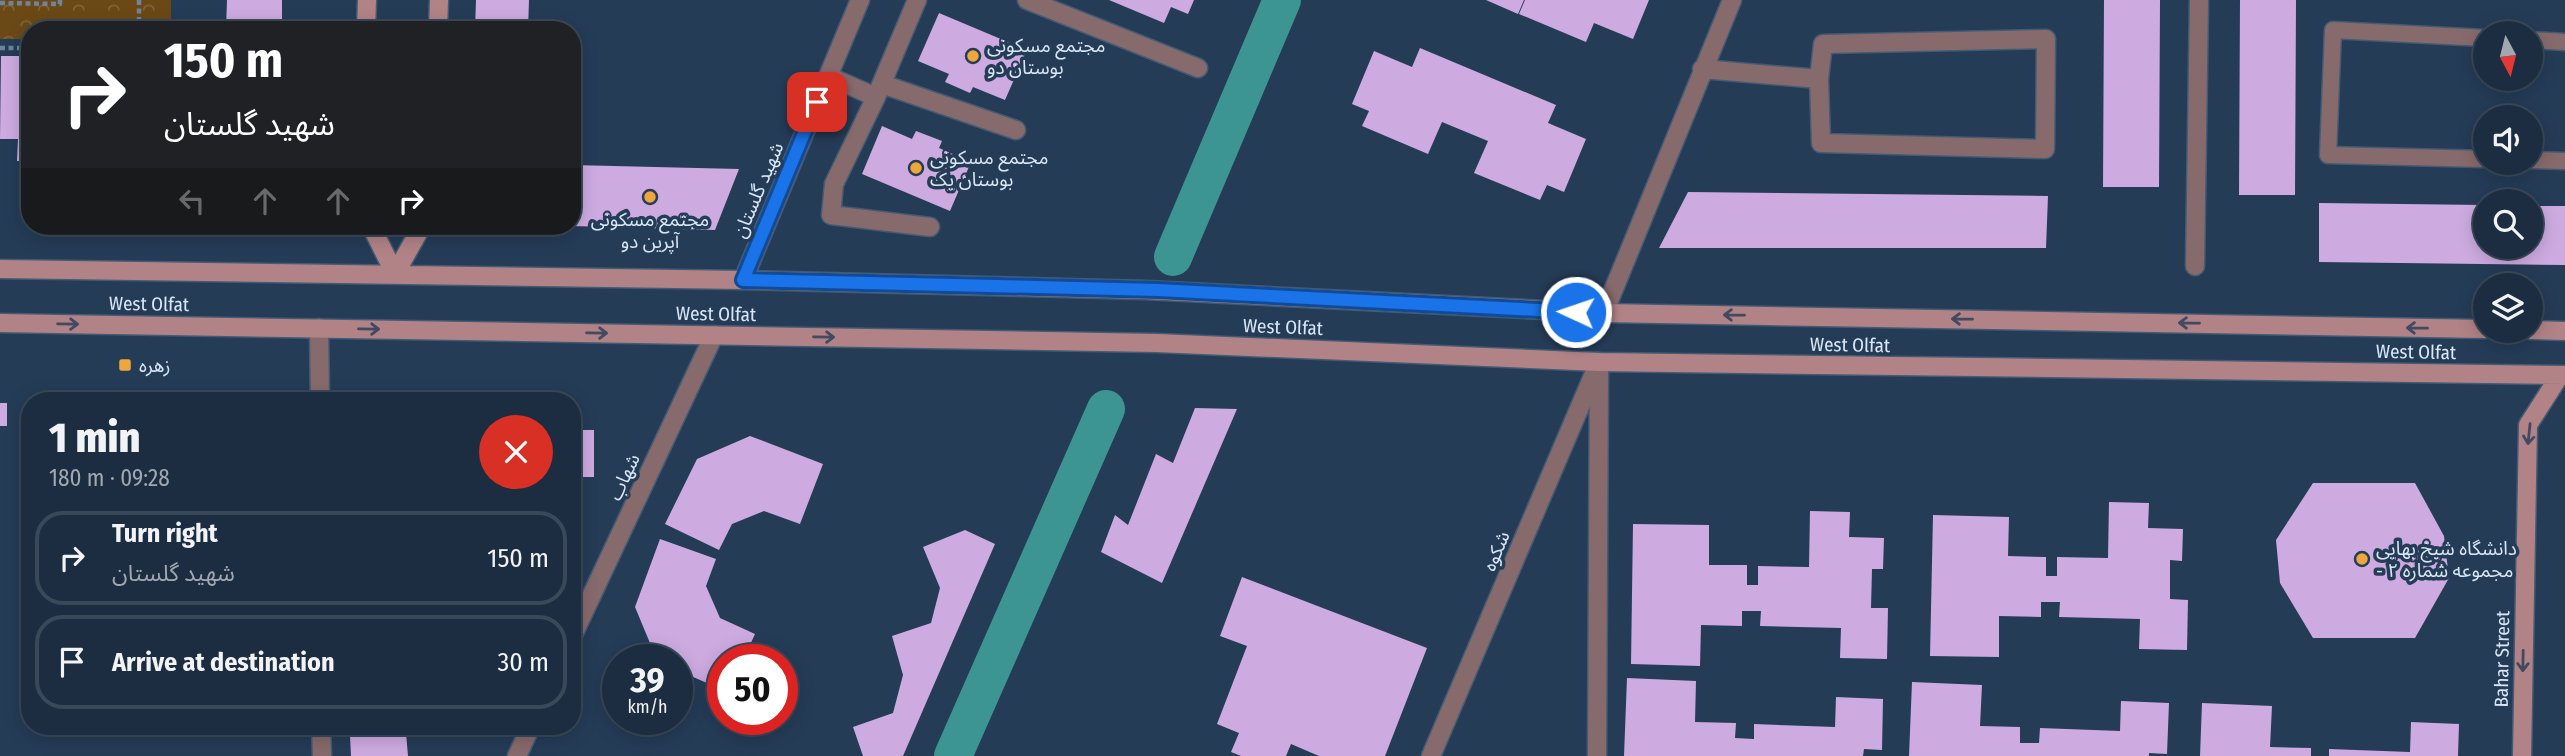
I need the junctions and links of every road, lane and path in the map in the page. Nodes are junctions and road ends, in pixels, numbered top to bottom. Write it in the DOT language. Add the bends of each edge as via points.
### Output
graph roads {
  1 [pos="60,0"];
  2 [pos="139,0"];
  3 [pos="367,0"];
  4 [pos="439,0"];
  5 [pos="860,0"];
  6 [pos="918,0"];
  7 [pos="1027,0"];
  8 [pos="1732,0"];
  9 [pos="2199,0"];
  10 [pos="0,3"];
  11 [pos="139,21"];
  12 [pos="366,21"];
  13 [pos="438,21"];
  14 [pos="2473,37"];
  15 [pos="2543,41"];
  16 [pos="2565,42"];
  17 [pos="0,48"];
  18 [pos="21,48"];
  19 [pos="1198,68"];
  20 [pos="1702,69"];
  21 [pos="828,76"];
  22 [pos="1819,79"];
  23 [pos="879,91"];
  24 [pos="1016,130"];
  25 [pos="2473,159"];
  26 [pos="2543,160"];
  27 [pos="2565,161"];
  28 [pos="930,227"];
  29 [pos="376,235"];
  30 [pos="417,235"];
  31 [pos="2195,266"];
  32 [pos="0,269"];
  33 [pos="395,274"];
  34 [pos="743,280"];
  35 [pos="1604,313"];
  36 [pos="0,323"];
  37 [pos="319,328"];
  38 [pos="2473,329"];
  39 [pos="2543,330"];
  40 [pos="2565,331"];
  41 [pos="714,335"];
  42 [pos="1599,362"];
  43 [pos="2563,379"];
  44 [pos="320,392"];
  45 [pos="581,619"];
  46 [pos="321,735"];
  47 [pos="527,735"];
  48 [pos="322,756"];
  49 [pos="517,756"];
  50 [pos="1432,756"];
  51 [pos="1597,756"];
  52 [pos="2522,756"];
  1 -- 10 [label="path" via="60,4"];
  2 -- 11 [label="path"];
  3 -- 12 [label="main road"];
  4 -- 13 [label="main road"];
  5 -- 21 [label="street, شهید گلستان"];
  6 -- 23 [label="street"];
  7 -- 19 [label="street"];
  8 -- 20 [label="street"];
  9 -- 31 [label="street"];
  14 -- 25 [label="lane" via="2333,30 2328,155"];
  15 -- 16 [label="lane"];
  17 -- 18 [label="path"];
  20 -- 22 [label="street"];
  20 -- 35 [label="street"];
  21 -- 23 [label="street"];
  21 -- 34 [label="street, شهید گلستان"];
  22 -- 22 [label="street" via="1821,143 2045,149 2046,40 1823,44"];
  23 -- 24 [label="street"];
  23 -- 28 [label="street" via="834,184 831,215"];
  26 -- 27 [label="lane"];
  29 -- 33 [label="main road"];
  30 -- 33 [label="main road"];
  32 -- 33 [label="main road, West Olfat"];
  33 -- 34 [label="main road, West Olfat"];
  34 -- 35 [label="main road, West Olfat" via="1158,290"];
  38 -- 35 [label="main road, West Olfat, one-way"];
  36 -- 37 [label="main road, West Olfat, one-way"];
  37 -- 41 [label="main road, West Olfat, one-way"];
  37 -- 44 [label="street"];
  39 -- 40 [label="main road"];
  41 -- 42 [label="main road, West Olfat, one-way" via="1157,343"];
  41 -- 45 [label="street, شهاب"];
  42 -- 43 [label="main road, West Olfat"];
  42 -- 50 [label="street, شکوه"];
  42 -- 51 [label="street"];
  43 -- 52 [label="main road, Bahar Street, one-way" via="2528,425"];
  46 -- 48 [label="street"];
  47 -- 49 [label="street"];
}
